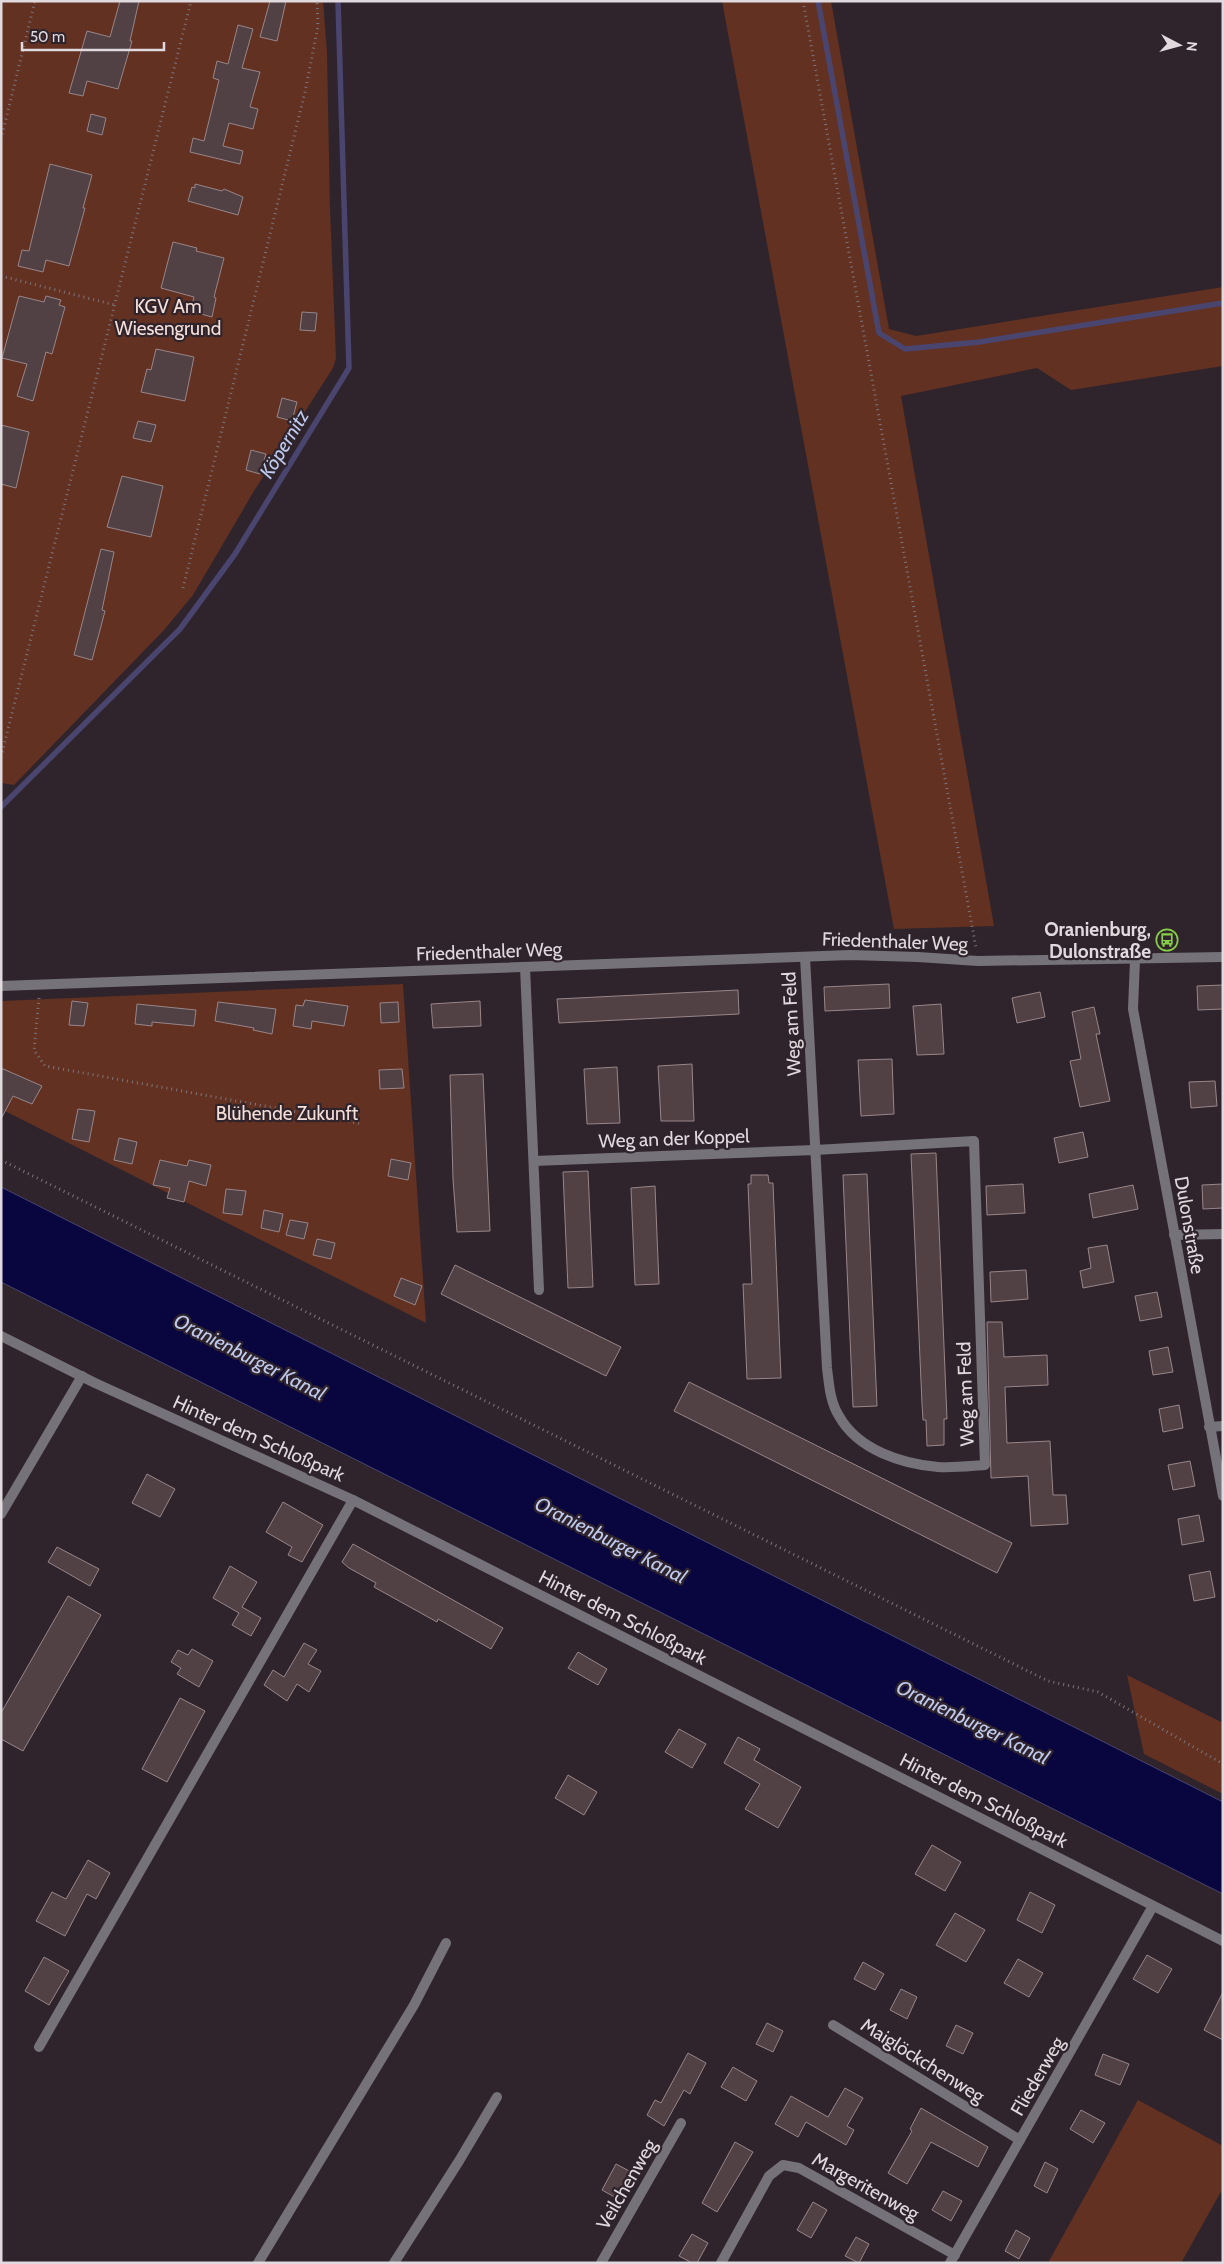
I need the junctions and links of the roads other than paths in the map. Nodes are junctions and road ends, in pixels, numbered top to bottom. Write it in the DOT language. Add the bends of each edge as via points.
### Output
graph roads {
  1 [pos="805,957"];
  2 [pos="1223,957"];
  3 [pos="1135,960"];
  4 [pos="525,967"];
  5 [pos="1,986"];
  6 [pos="815,1150"];
  7 [pos="534,1161"];
  8 [pos="1223,1234"];
  9 [pos="1174,1235"];
  10 [pos="539,1290"];
  11 [pos="1,1336"];
  12 [pos="82,1376"];
  13 [pos="1223,1426"];
  14 [pos="1209,1427"];
  15 [pos="1223,1496"];
  16 [pos="354,1500"];
  17 [pos="1,1514"];
  18 [pos="1153,1906"];
  19 [pos="1223,1941"];
  20 [pos="446,1943"];
  21 [pos="833,2025"];
  22 [pos="39,2048"];
  23 [pos="497,2096"];
  24 [pos="681,2123"];
  25 [pos="1020,2140"];
  26 [pos="953,2259"];
  27 [pos="258,2263"];
  28 [pos="394,2263"];
  29 [pos="601,2263"];
  30 [pos="721,2263"];
  1 -- 3 [label="street, Friedenthaler Weg"];
  1 -- 4 [label="street, Friedenthaler Weg"];
  1 -- 6 [label="street, Weg am Feld"];
  2 -- 3 [label="street, Friedenthaler Weg"];
  3 -- 9 [label="street, Dulonstraße" via="1133,1009"];
  4 -- 5 [label="street, Friedenthaler Weg"];
  4 -- 7 [label="street"];
  6 -- 6 [label="street, Weg am Feld" via="974,1141 985,1465 940,1467 882,1454 855,1436 839,1417 831,1397 827,1368"];
  6 -- 7 [label="street, Weg an der Koppel"];
  7 -- 10 [label="street"];
  8 -- 9 [label="street"];
  9 -- 14 [label="street, Dulonstraße"];
  11 -- 12 [label="street, Hinter dem Schloßpark"];
  12 -- 16 [label="street, Hinter dem Schloßpark"];
  12 -- 17 [label="street"];
  13 -- 14 [label="street"];
  14 -- 15 [label="street, Dulonstraße"];
  16 -- 18 [label="street, Hinter dem Schloßpark"];
  16 -- 22 [label="street"];
  18 -- 19 [label="street, Hinter dem Schloßpark"];
  18 -- 25 [label="street, Fliederweg"];
  20 -- 27 [label="street" via="414,2005"];
  21 -- 25 [label="street, Maiglöckchenweg"];
  23 -- 28 [label="street"];
  24 -- 29 [label="street, Veilchenweg"];
  25 -- 26 [label="street, Fliederweg"];
  26 -- 30 [label="street, Margeritenweg" via="799,2168 783,2165 769,2176"];
}
